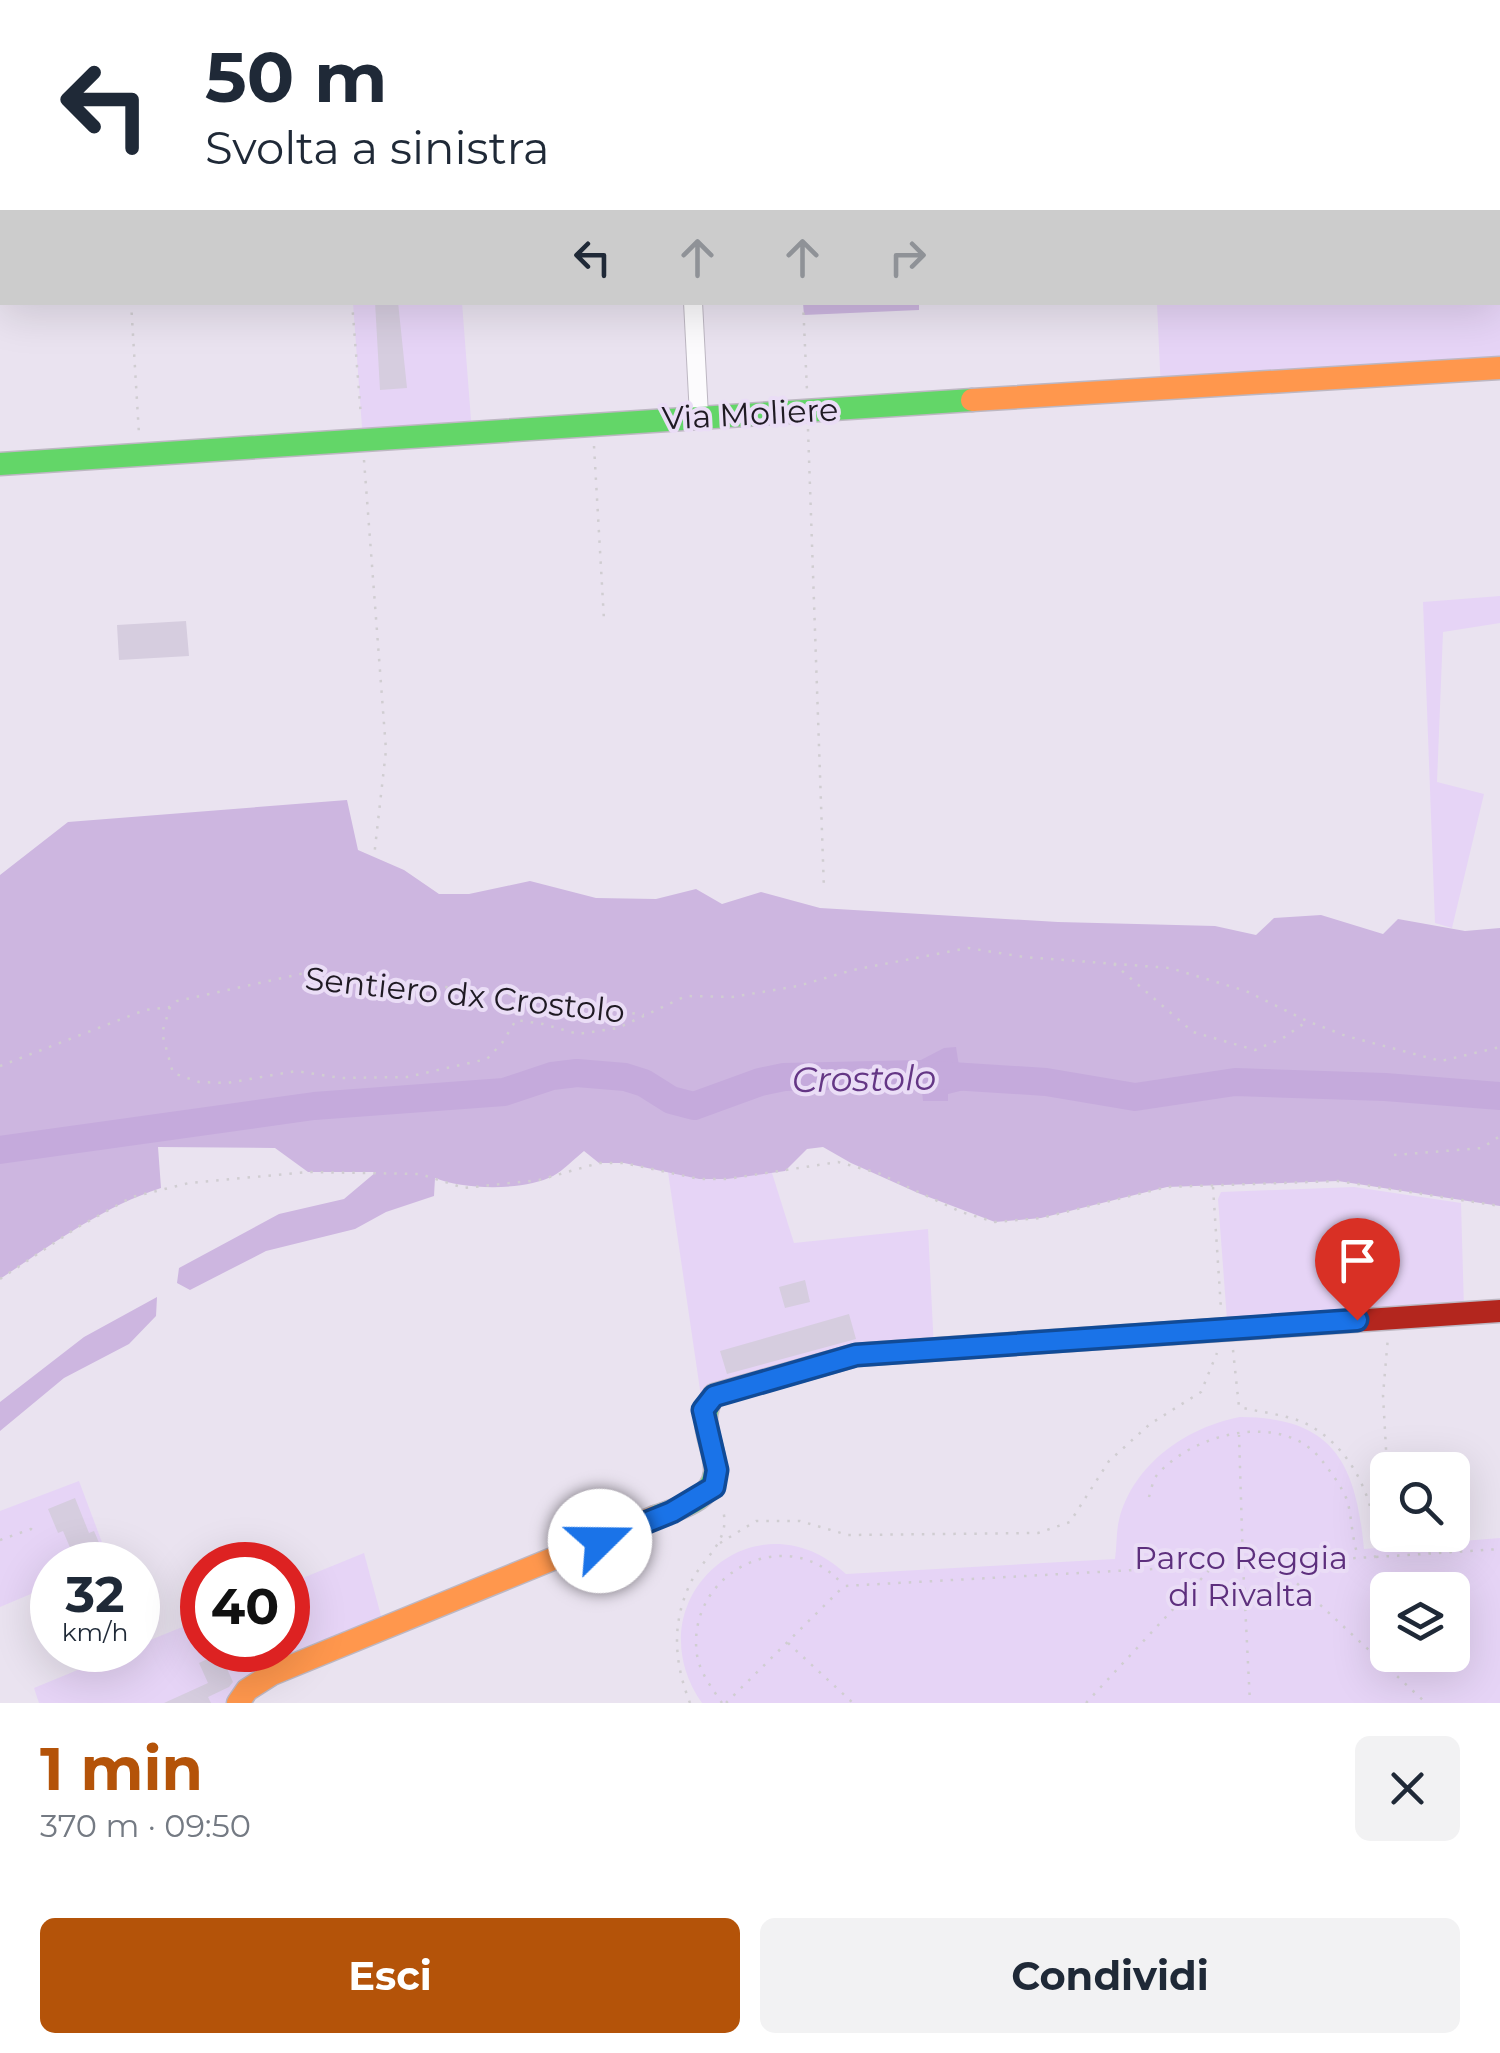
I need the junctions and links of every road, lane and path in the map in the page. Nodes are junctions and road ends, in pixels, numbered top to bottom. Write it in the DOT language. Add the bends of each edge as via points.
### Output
graph roads {
  1 [pos="131,305"];
  2 [pos="352,305"];
  3 [pos="693,305"];
  4 [pos="803,305"];
  5 [pos="1500,368"];
  6 [pos="808,410"];
  7 [pos="698,416"];
  8 [pos="592,424"];
  9 [pos="363,441"];
  10 [pos="140,456"];
  11 [pos="0,464"];
  12 [pos="604,620"];
  13 [pos="374,857"];
  14 [pos="824,890"];
  15 [pos="1112,962"];
  16 [pos="170,1006"];
  17 [pos="646,1015"];
  18 [pos="1307,1021"];
  19 [pos="1500,1047"];
  20 [pos="0,1066"];
  21 [pos="1500,1136"];
  22 [pos="1394,1155"];
  23 [pos="1213,1185"];
  24 [pos="1500,1206"];
  25 [pos="0,1278"];
  26 [pos="1500,1311"];
  27 [pos="1390,1318"];
  28 [pos="1227,1329"];
  29 [pos="1240,1435"];
  30 [pos="1386,1452"];
  31 [pos="714,1487"];
  32 [pos="1150,1497"];
  33 [pos="1370,1513"];
  34 [pos="38,1534"];
  35 [pos="0,1540"];
  36 [pos="720,1542"];
  37 [pos="1500,1549"];
  38 [pos="1375,1552"];
  39 [pos="1359,1558"];
  40 [pos="1374,1558"];
  41 [pos="1274,1562"];
  42 [pos="1243,1564"];
  43 [pos="1214,1565"];
  44 [pos="844,1586"];
  45 [pos="788,1642"];
  46 [pos="238,1703"];
  47 [pos="690,1703"];
  48 [pos="724,1703"];
  49 [pos="854,1703"];
  50 [pos="1086,1703"];
  51 [pos="1250,1703"];
  52 [pos="1426,1703"];
  1 -- 10 [label="path"];
  2 -- 9 [label="path"];
  3 -- 7 [label="street"];
  4 -- 6 [label="path"];
  5 -- 6 [label="street, Via Moliere"];
  6 -- 7 [label="street, Via Moliere"];
  6 -- 14 [label="path"];
  7 -- 8 [label="street, Via Moliere"];
  8 -- 9 [label="street, Via Moliere"];
  8 -- 12 [label="path"];
  9 -- 10 [label="street, Via Moliere"];
  9 -- 13 [label="path" via="386,750"];
  10 -- 11 [label="street, Via Moliere"];
  15 -- 17 [label="path, Sentiero dx Crostolo" via="968,948 798,986 732,997 686,996"];
  15 -- 18 [label="path, Sentiero dx Crostolo" via="1170,968 1246,991"];
  15 -- 18 [label="path" via="1193,1032 1255,1050"];
  16 -- 17 [label="path, Sentiero dx Crostolo" via="310,972"];
  16 -- 17 [label="path, Sentiero dx Crostolo" via="162,1032 173,1074 227,1083 296,1072 407,1077 487,1059 516,1020 578,1034"];
  16 -- 20 [label="path, Sentiero dx Crostolo"];
  18 -- 19 [label="path" via="1440,1061"];
  21 -- 22 [label="path" via="1482,1148"];
  23 -- 24 [label="path" via="1338,1181"];
  23 -- 25 [label="path" via="1167,1187 1042,1218 995,1222 838,1162 727,1179 599,1163 538,1180 464,1188 420,1174 308,1172 189,1183 132,1197"];
  23 -- 28 [label="path"];
  26 -- 27 [label="street"];
  27 -- 28 [label="street"];
  27 -- 30 [label="path"];
  28 -- 31 [label="street" via="856,1355 714,1396 703,1419 717,1470"];
  28 -- 33 [label="path" via="1239,1408 1324,1433 1360,1481"];
  28 -- 36 [label="path" via="1201,1392 1150,1424 1110,1461 1070,1522 1038,1534 848,1534 800,1521 756,1521"];
  29 -- 32 [label="path" via="1188,1450 1155,1477"];
  29 -- 39 [label="path" via="1270,1431 1317,1454 1347,1499"];
  29 -- 42 [label="path"];
  31 -- 36 [label="path" via="724,1514"];
  31 -- 46 [label="street" via="672,1512 272,1674"];
  34 -- 35 [label="path" via="31,1528"];
  36 -- 47 [label="path" via="692,1579 678,1620 676,1649"];
  37 -- 40 [label="path"];
  38 -- 40 [label="path"];
  39 -- 40 [label="path"];
  39 -- 41 [label="path"];
  41 -- 42 [label="path"];
  41 -- 52 [label="path"];
  42 -- 43 [label="path"];
  42 -- 51 [label="path"];
  43 -- 44 [label="path"];
  43 -- 50 [label="path"];
  44 -- 45 [label="path"];
  44 -- 48 [label="path" via="820,1564 778,1556 756,1558 726,1577 701,1610 696,1632 706,1679"];
  45 -- 48 [label="path"];
  45 -- 49 [label="path"];
}
